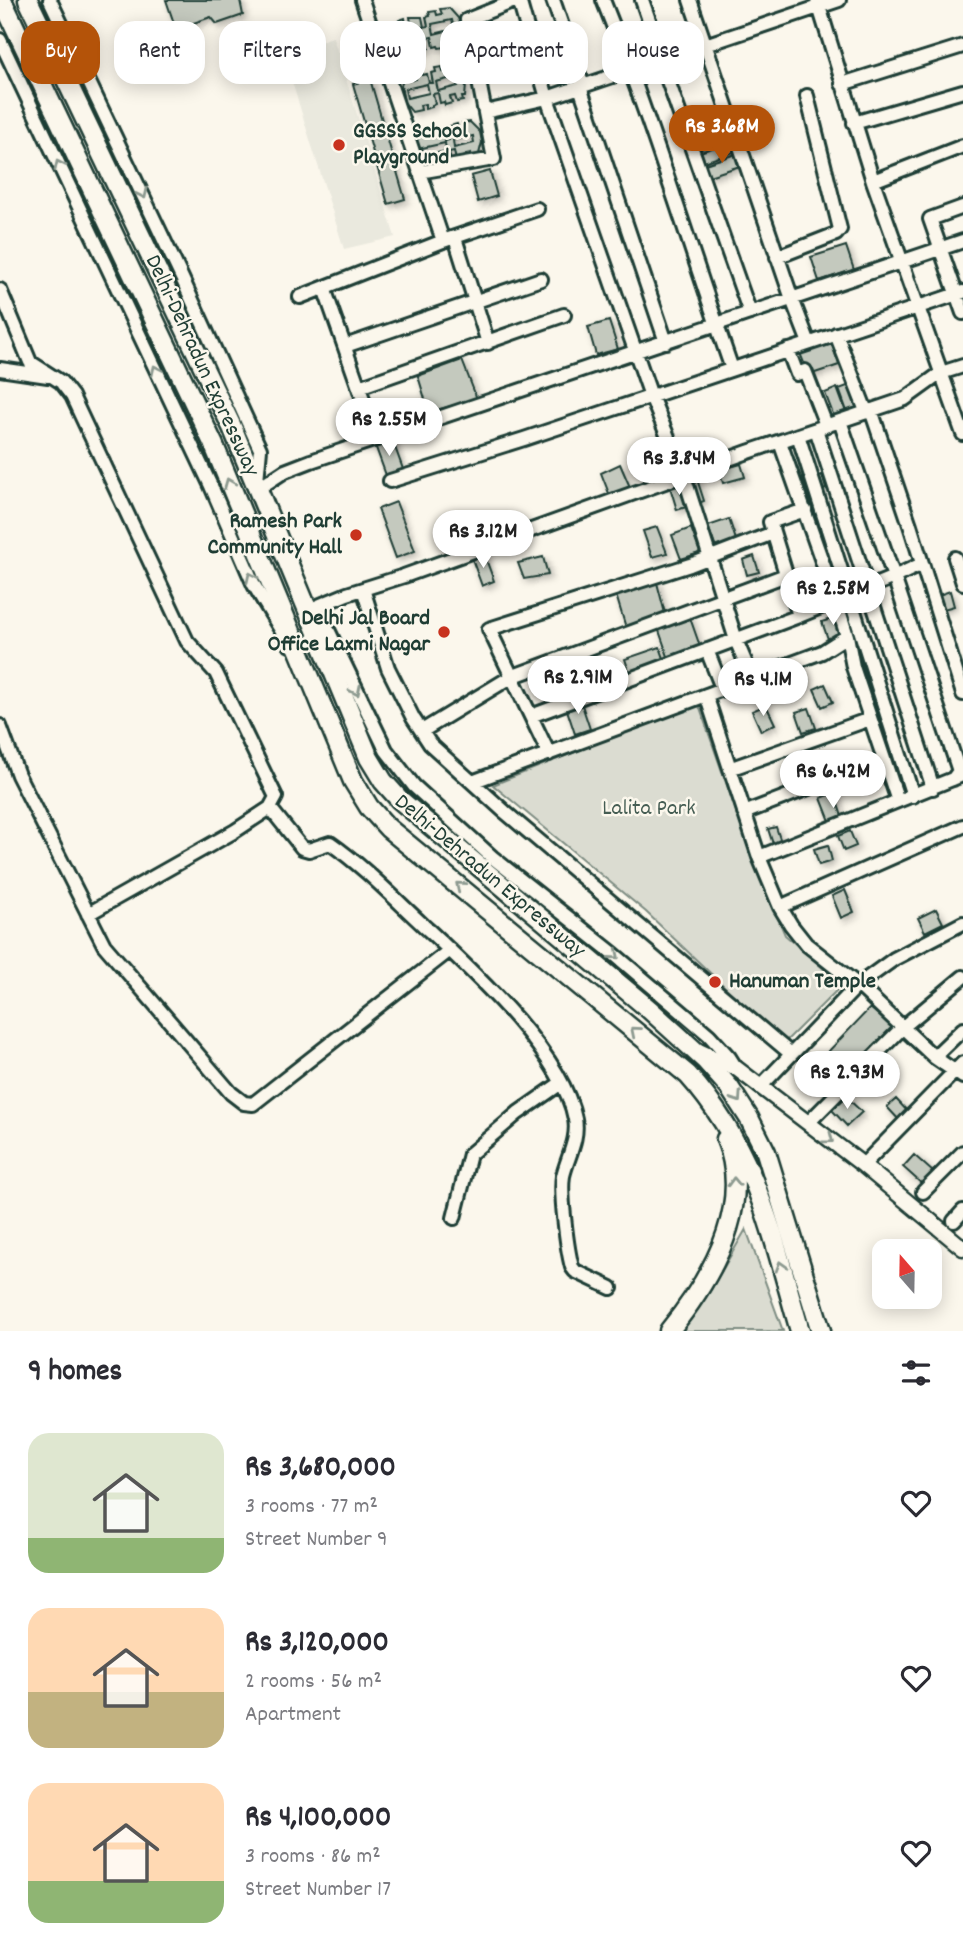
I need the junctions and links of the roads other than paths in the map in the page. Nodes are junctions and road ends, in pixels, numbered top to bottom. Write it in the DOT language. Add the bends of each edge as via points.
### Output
graph roads {
  1 [pos="2,0"];
  2 [pos="28,0"];
  3 [pos="50,0"];
  4 [pos="362,0"];
  5 [pos="518,0"];
  6 [pos="553,0"];
  7 [pos="603,0"];
  8 [pos="642,0"];
  9 [pos="839,0"];
  10 [pos="694,1"];
  11 [pos="818,3"];
  12 [pos="611,21"];
  13 [pos="649,21"];
  14 [pos="0,40"];
  15 [pos="706,46"];
  16 [pos="963,46"];
  17 [pos="602,80"];
  18 [pos="636,84"];
  19 [pos="670,84"];
  20 [pos="842,84"];
  21 [pos="582,87"];
  22 [pos="963,91"];
  23 [pos="807,96"];
  24 [pos="547,98"];
  25 [pos="485,112"];
  26 [pos="854,123"];
  27 [pos="963,146"];
  28 [pos="419,172"];
  29 [pos="873,181"];
  30 [pos="963,207"];
  31 [pos="537,209"];
  32 [pos="449,239"];
  33 [pos="963,242"];
  34 [pos="941,249"];
  35 [pos="777,257"];
  36 [pos="902,262"];
  37 [pos="541,279"];
  38 [pos="324,288"];
  39 [pos="0,290"];
  40 [pos="960,293"];
  41 [pos="300,296"];
  42 [pos="792,299"];
  43 [pos="475,300"];
  44 [pos="918,307"];
  45 [pos="750,313"];
  46 [pos="963,313"];
  47 [pos="564,315"];
  48 [pos="717,324"];
  49 [pos="836,334"];
  50 [pos="666,342"];
  51 [pos="488,343"];
  52 [pos="809,343"];
  53 [pos="345,346"];
  54 [pos="788,350"];
  55 [pos="636,352"];
  56 [pos="963,366"];
  57 [pos="0,369"];
  58 [pos="732,369"];
  59 [pos="941,373"];
  60 [pos="50,376"];
  61 [pos="359,387"];
  62 [pos="651,396"];
  63 [pos="868,411"];
  64 [pos="840,421"];
  65 [pos="821,427"];
  66 [pos="963,434"];
  67 [pos="798,435"];
  68 [pos="377,439"];
  69 [pos="780,442"];
  70 [pos="684,476"];
  71 [pos="390,481"];
  72 [pos="256,490"];
  73 [pos="805,510"];
  74 [pos="773,534"];
  75 [pos="709,558"];
  76 [pos="955,558"];
  77 [pos="922,564"];
  78 [pos="786,575"];
  79 [pos="894,577"];
  80 [pos="963,583"];
  81 [pos="868,587"];
  82 [pos="363,589"];
  83 [pos="850,595"];
  84 [pos="724,599"];
  85 [pos="836,601"];
  86 [pos="312,609"];
  87 [pos="799,616"];
  88 [pos="848,636"];
  89 [pos="736,640"];
  90 [pos="707,650"];
  91 [pos="511,677"];
  92 [pos="752,678"];
  93 [pos="309,679"];
  94 [pos="722,688"];
  95 [pos="963,694"];
  96 [pos="706,695"];
  97 [pos="531,716"];
  98 [pos="870,719"];
  99 [pos="0,726"];
  100 [pos="422,731"];
  101 [pos="549,754"];
  102 [pos="883,759"];
  103 [pos="732,768"];
  104 [pos="958,777"];
  105 [pos="472,782"];
  106 [pos="933,788"];
  107 [pos="913,796"];
  108 [pos="898,801"];
  109 [pos="270,808"];
  110 [pos="744,813"];
  111 [pos="963,826"];
  112 [pos="759,857"];
  113 [pos="780,907"];
  114 [pos="88,914"];
  115 [pos="963,923"];
  116 [pos="450,950"];
  117 [pos="963,977"];
  118 [pos="858,985"];
  119 [pos="903,1027"];
  120 [pos="963,1029"];
  121 [pos="692,1047"];
  122 [pos="790,1054"];
  123 [pos="934,1057"];
  124 [pos="736,1068"];
  125 [pos="960,1070"];
  126 [pos="688,1075"];
  127 [pos="561,1083"];
  128 [pos="760,1087"];
  129 [pos="808,1123"];
  130 [pos="963,1152"];
  131 [pos="863,1165"];
  132 [pos="923,1192"];
  133 [pos="454,1219"];
  134 [pos="963,1248"];
  135 [pos="611,1288"];
  136 [pos="670,1331"];
  137 [pos="800,1331"];
  138 [pos="821,1331"];
  93 -- 1 [label="highway, Delhi-Dehradun Expressway, one-way" via="213,443"];
  2 -- 72 [label="highway, Delhi-Dehradun Expressway" via="232,427"];
  3 -- 72 [label="street, one-way" via="260,449"];
  4 -- 28 [label="street"];
  5 -- 24 [label="street"];
  5 -- 25 [label="street" via="467,20"];
  6 -- 21 [label="street"];
  7 -- 12 [label="street"];
  8 -- 13 [label="street"];
  9 -- 11 [label="street"];
  10 -- 15 [label="street"];
  11 -- 15 [label="street"];
  11 -- 20 [label="street"];
  93 -- 14 [label="street, one-way" via="254,585"];
  15 -- 35 [label="street"];
  16 -- 20 [label="street"];
  17 -- 21 [label="street"];
  18 -- 48 [label="street"];
  19 -- 45 [label="street"];
  20 -- 26 [label="street"];
  21 -- 24 [label="street"];
  21 -- 50 [label="street"];
  22 -- 26 [label="street"];
  23 -- 35 [label="street" via="840,229"];
  24 -- 25 [label="street"];
  24 -- 55 [label="street"];
  25 -- 28 [label="street" via="494,159"];
  26 -- 29 [label="street"];
  27 -- 29 [label="street"];
  28 -- 32 [label="street"];
  29 -- 36 [label="street"];
  30 -- 34 [label="street" via="930,219"];
  31 -- 32 [label="street"];
  32 -- 38 [label="street"];
  32 -- 43 [label="street"];
  33 -- 34 [label="street"];
  34 -- 36 [label="street"];
  34 -- 40 [label="street"];
  35 -- 42 [label="street"];
  36 -- 42 [label="street"];
  36 -- 44 [label="street"];
  37 -- 43 [label="street"];
  38 -- 41 [label="street"];
  38 -- 53 [label="street"];
  39 -- 60 [label="street" via="27,357"];
  40 -- 44 [label="street"];
  40 -- 46 [label="street"];
  42 -- 45 [label="street"];
  42 -- 52 [label="street"];
  43 -- 51 [label="street"];
  43 -- 53 [label="street"];
  44 -- 49 [label="street"];
  44 -- 59 [label="street"];
  45 -- 48 [label="street"];
  47 -- 51 [label="street"];
  48 -- 50 [label="street"];
  48 -- 58 [label="street"];
  49 -- 52 [label="street"];
  49 -- 63 [label="street"];
  50 -- 55 [label="street"];
  51 -- 61 [label="street"];
  52 -- 54 [label="street"];
  53 -- 61 [label="street"];
  54 -- 58 [label="street"];
  54 -- 65 [label="street" via="797,374 805,371"];
  55 -- 62 [label="street"];
  55 -- 68 [label="street"];
  56 -- 59 [label="street"];
  57 -- 60 [label="street"];
  58 -- 62 [label="street"];
  59 -- 63 [label="street" via="905,399"];
  59 -- 66 [label="street"];
  60 -- 109 [label="street" via="72,396 187,641 220,681 275,795"];
  61 -- 68 [label="street"];
  62 -- 70 [label="street"];
  62 -- 71 [label="street"];
  63 -- 64 [label="street"];
  63 -- 77 [label="street"];
  64 -- 65 [label="street"];
  64 -- 79 [label="street"];
  65 -- 67 [label="street"];
  65 -- 81 [label="street"];
  67 -- 69 [label="street"];
  67 -- 83 [label="street"];
  68 -- 72 [label="street" via="285,471"];
  69 -- 70 [label="street"];
  69 -- 73 [label="street"];
  70 -- 75 [label="street"];
  70 -- 82 [label="street"];
  72 -- 86 [label="highway, Delhi-Dehradun Expressway"];
  73 -- 74 [label="street" via="770,522"];
  73 -- 85 [label="street"];
  74 -- 75 [label="street"];
  74 -- 78 [label="street"];
  75 -- 84 [label="street"];
  75 -- 91 [label="street" via="489,629"];
  76 -- 80 [label="street"];
  77 -- 79 [label="street"];
  77 -- 95 [label="street"];
  78 -- 84 [label="street"];
  78 -- 87 [label="street"];
  79 -- 81 [label="street"];
  79 -- 104 [label="street"];
  81 -- 83 [label="street"];
  81 -- 106 [label="street"];
  82 -- 86 [label="street"];
  82 -- 100 [label="street" via="388,668"];
  83 -- 85 [label="street"];
  83 -- 107 [label="street"];
  84 -- 89 [label="street"];
  84 -- 91 [label="street"];
  85 -- 87 [label="street"];
  85 -- 88 [label="street"];
  86 -- 121 [label="highway, Delhi-Dehradun Expressway" via="369,758 392,791"];
  86 -- 124 [label="street, one-way" via="386,750 414,786 492,857 709,1035"];
  87 -- 89 [label="street"];
  88 -- 92 [label="street" via="822,652"];
  88 -- 98 [label="street"];
  89 -- 90 [label="street"];
  89 -- 92 [label="street"];
  90 -- 94 [label="street"];
  90 -- 97 [label="street"];
  91 -- 97 [label="street"];
  91 -- 100 [label="street"];
  92 -- 94 [label="street"];
  126 -- 93 [label="highway, Delhi-Dehradun Expressway, one-way" via="378,818 352,781"];
  94 -- 96 [label="street"];
  96 -- 101 [label="street"];
  96 -- 103 [label="street"];
  97 -- 101 [label="street"];
  98 -- 102 [label="street"];
  98 -- 103 [label="street"];
  99 -- 114 [label="street" via="18,775"];
  100 -- 105 [label="street"];
  101 -- 105 [label="street"];
  102 -- 108 [label="street"];
  102 -- 110 [label="street"];
  103 -- 110 [label="street"];
  104 -- 106 [label="street"];
  105 -- 122 [label="street"];
  106 -- 107 [label="street"];
  107 -- 108 [label="street"];
  108 -- 112 [label="street"];
  109 -- 114 [label="street"];
  109 -- 116 [label="street" via="300,847 310,850 332,844"];
  110 -- 112 [label="street"];
  111 -- 113 [label="street"];
  112 -- 113 [label="street"];
  113 -- 118 [label="street" via="806,944"];
  114 -- 116 [label="street" via="112,956 231,1093 249,1105"];
  115 -- 118 [label="street" via="894,959"];
  116 -- 127 [label="street" via="483,981 540,1049"];
  117 -- 119 [label="street"];
  118 -- 119 [label="street"];
  118 -- 122 [label="street"];
  119 -- 123 [label="street"];
  119 -- 129 [label="street"];
  120 -- 123 [label="street"];
  121 -- 124 [label="main road"];
  121 -- 138 [label="highway, Delhi-Dehradun Expressway, one-way" via="729,1087 758,1135"];
  122 -- 128 [label="street"];
  123 -- 125 [label="street"];
  124 -- 128 [label="main road"];
  125 -- 131 [label="street"];
  136 -- 126 [label="highway, one-way" via="709,1274 734,1199 731,1152"];
  137 -- 126 [label="highway, Delhi-Dehradun Expressway, one-way" via="747,1162 716,1109"];
  127 -- 133 [label="street" via="470,1154"];
  127 -- 135 [label="street" via="576,1125 563,1179 570,1262 575,1271"];
  128 -- 129 [label="main road"];
  129 -- 131 [label="main road, one-way"];
  130 -- 132 [label="street"];
  131 -- 134 [label="main road"];
}
